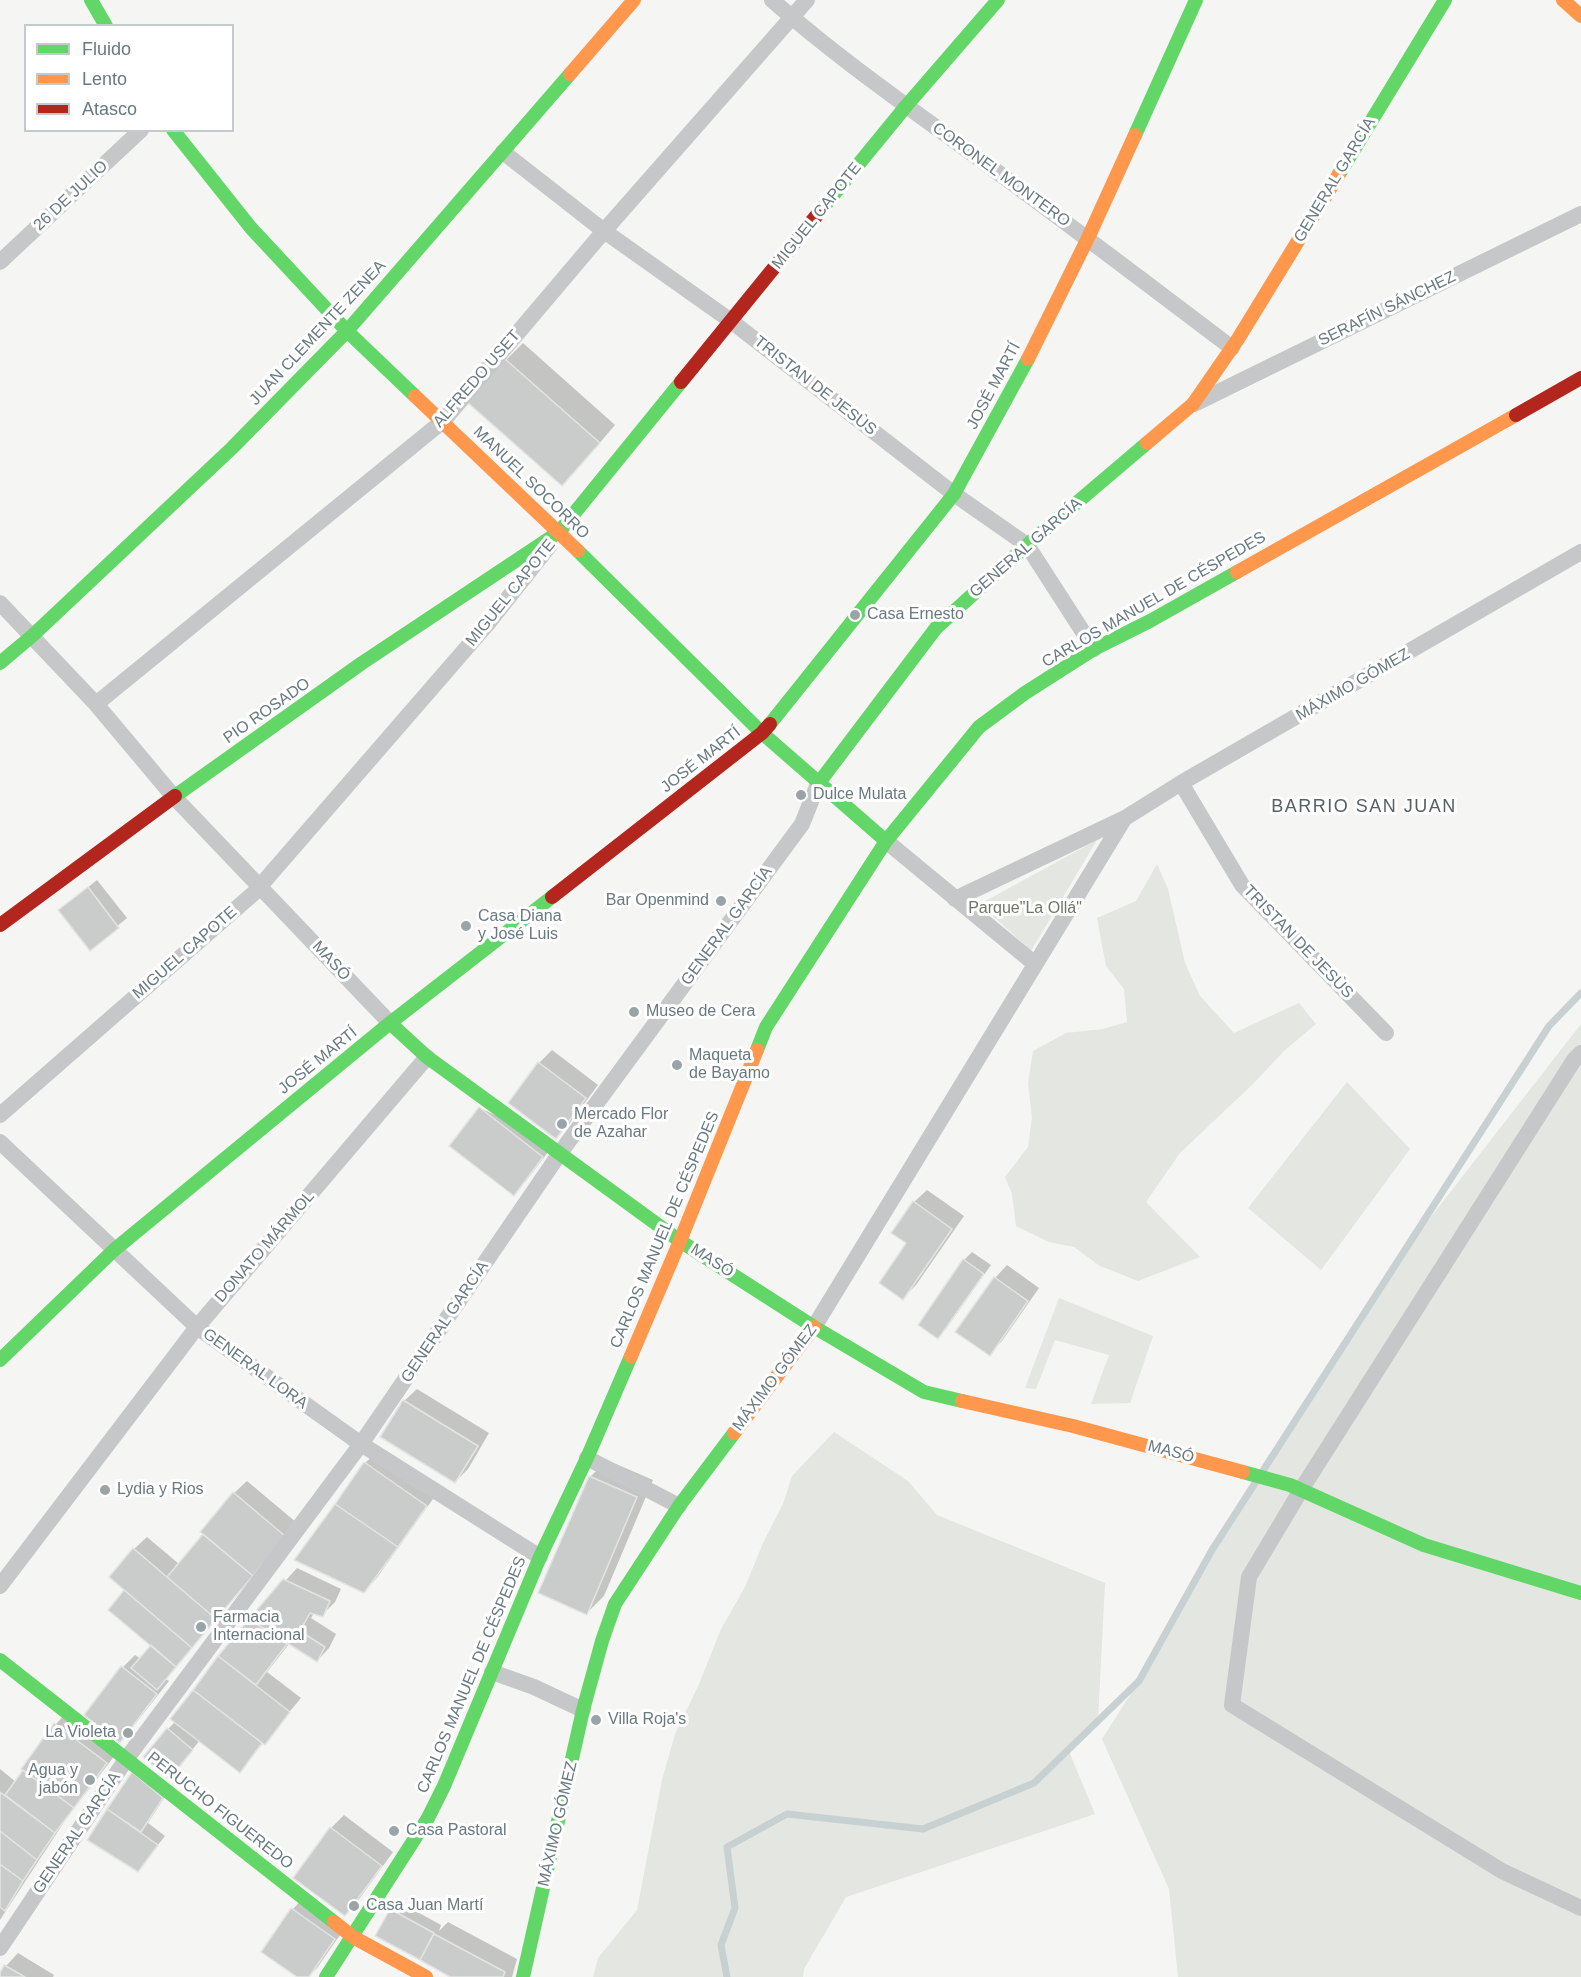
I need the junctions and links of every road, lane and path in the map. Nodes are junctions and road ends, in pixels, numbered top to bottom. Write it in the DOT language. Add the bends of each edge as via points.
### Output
graph roads {
  1 [pos="91,0"];
  2 [pos="634,0"];
  3 [pos="772,0"];
  4 [pos="807,0"];
  5 [pos="998,0"];
  6 [pos="1196,0"];
  7 [pos="1445,0"];
  8 [pos="1563,0"];
  9 [pos="1581,16"];
  10 [pos="792,18"];
  11 [pos="105,24"];
  12 [pos="907,105"];
  13 [pos="139,132"];
  14 [pos="175,132"];
  15 [pos="503,152"];
  16 [pos="1581,214"];
  17 [pos="604,231"];
  18 [pos="1088,238"];
  19 [pos="0,262"];
  20 [pos="731,321"];
  21 [pos="347,331"];
  22 [pos="1232,348"];
  23 [pos="1581,378"];
  24 [pos="1193,404"];
  25 [pos="443,421"];
  26 [pos="954,494"];
  27 [pos="560,532"];
  28 [pos="1027,545"];
  29 [pos="1581,552"];
  30 [pos="0,603"];
  31 [pos="32,636"];
  32 [pos="1094,649"];
  33 [pos="0,663"];
  34 [pos="96,704"];
  35 [pos="762,733"];
  36 [pos="1181,783"];
  37 [pos="818,784"];
  38 [pos="174,797"];
  39 [pos="1125,818"];
  40 [pos="886,841"];
  41 [pos="260,886"];
  42 [pos="955,899"];
  43 [pos="0,925"];
  44 [pos="1035,964"];
  45 [pos="390,1023"];
  46 [pos="1386,1033"];
  47 [pos="1581,1053"];
  48 [pos="427,1057"];
  49 [pos="0,1115"];
  50 [pos="0,1142"];
  51 [pos="560,1153"];
  52 [pos="680,1241"];
  53 [pos="114,1250"];
  54 [pos="197,1327"];
  55 [pos="814,1327"];
  56 [pos="0,1360"];
  57 [pos="361,1444"];
  58 [pos="587,1458"];
  59 [pos="1296,1488"];
  60 [pos="678,1506"];
  61 [pos="540,1557"];
  62 [pos="0,1586"];
  63 [pos="1581,1593"];
  64 [pos="0,1660"];
  65 [pos="492,1672"];
  66 [pos="583,1710"];
  67 [pos="127,1758"];
  68 [pos="1581,1908"];
  69 [pos="353,1937"];
  70 [pos="0,1948"];
  71 [pos="326,1977"];
  72 [pos="426,1977"];
  73 [pos="523,1977"];
  1 -- 11 [label="street"];
  2 -- 15 [label="street, JUAN CLEMENTE ZENEA"];
  3 -- 10 [label="street, CORONEL MONTERO"];
  4 -- 10 [label="street, ALFREDO USET"];
  5 -- 12 [label="street, MIGUEL CAPOTE"];
  6 -- 18 [label="street, JOSÉ MARTÍ"];
  7 -- 22 [label="street, GENERAL GARCÍA"];
  8 -- 9 [label="street"];
  10 -- 12 [label="street, CORONEL MONTERO"];
  10 -- 17 [label="street, ALFREDO USET"];
  12 -- 18 [label="street, CORONEL MONTERO"];
  12 -- 20 [label="street, MIGUEL CAPOTE"];
  13 -- 19 [label="street, 26 DE JULIO"];
  14 -- 21 [label="street, MANUEL SOCORRO" via="251,228"];
  15 -- 17 [label="street, TRISTAN DE JESÙS"];
  15 -- 21 [label="street, JUAN CLEMENTE ZENEA"];
  16 -- 24 [label="street, SERAFÍN SÁNCHEZ"];
  17 -- 20 [label="street, TRISTAN DE JESÙS"];
  17 -- 25 [label="street, ALFREDO USET"];
  18 -- 22 [label="street, CORONEL MONTERO"];
  18 -- 26 [label="street, JOSÉ MARTÍ" via="1025,366"];
  20 -- 26 [label="street, TRISTAN DE JESÙS"];
  20 -- 27 [label="street, MIGUEL CAPOTE"];
  21 -- 25 [label="street, MANUEL SOCORRO"];
  21 -- 31 [label="street, JUAN CLEMENTE ZENEA" via="232,448"];
  22 -- 24 [label="street, GENERAL GARCÍA"];
  23 -- 32 [label="street, CARLOS MANUEL DE CÉSPEDES"];
  24 -- 28 [label="street, GENERAL GARCÍA"];
  25 -- 27 [label="street, MANUEL SOCORRO"];
  25 -- 34 [label="street, ALFREDO USET"];
  26 -- 28 [label="street, TRISTAN DE JESÙS"];
  26 -- 35 [label="street, JOSÉ MARTÍ"];
  27 -- 35 [label="street, MANUEL SOCORRO"];
  27 -- 38 [label="street, PIO ROSADO" via="362,663"];
  27 -- 41 [label="street, MIGUEL CAPOTE" via="489,622"];
  28 -- 32 [label="street, TRISTAN DE JESÙS"];
  28 -- 37 [label="street, GENERAL GARCÍA" via="936,628"];
  29 -- 36 [label="street, MÁXIMO GÓMEZ"];
  30 -- 31 [label="street, MASÓ"];
  31 -- 33 [label="street, JUAN CLEMENTE ZENEA"];
  31 -- 34 [label="street, MASÓ"];
  32 -- 40 [label="street, CARLOS MANUEL DE CÉSPEDES" via="979,727"];
  34 -- 38 [label="street, MASÓ"];
  35 -- 37 [label="street, MANUEL SOCORRO"];
  35 -- 45 [label="street, JOSÉ MARTÍ"];
  36 -- 39 [label="street, MÁXIMO GÓMEZ"];
  36 -- 46 [label="street, TRISTAN DE JESÙS" via="1242,885"];
  37 -- 40 [label="street, MANUEL SOCORRO"];
  37 -- 51 [label="street, GENERAL GARCÍA" via="802,824"];
  38 -- 41 [label="street, MASÓ"];
  38 -- 43 [label="street, PIO ROSADO"];
  39 -- 42 [label="street, MÁXIMO GÓMEZ"];
  39 -- 44 [label="street, MÁXIMO GÓMEZ"];
  40 -- 42 [label="street"];
  40 -- 52 [label="street, CARLOS MANUEL DE CÉSPEDES" via="766,1027"];
  41 -- 45 [label="street, MASÓ"];
  41 -- 49 [label="street, MIGUEL CAPOTE"];
  42 -- 44 [label="street"];
  44 -- 55 [label="street, MÁXIMO GÓMEZ"];
  45 -- 48 [label="street, MASÓ"];
  45 -- 53 [label="street, JOSÉ MARTÍ"];
  47 -- 59 [label="street"];
  48 -- 51 [label="street, MASÓ"];
  48 -- 54 [label="street, DONATO MÁRMOL"];
  50 -- 53 [label="street, GENERAL LORA"];
  51 -- 52 [label="street, MASÓ"];
  51 -- 57 [label="street, GENERAL GARCÍA"];
  52 -- 55 [label="street, MASÓ"];
  52 -- 58 [label="street, CARLOS MANUEL DE CÉSPEDES"];
  53 -- 54 [label="street, GENERAL LORA"];
  53 -- 56 [label="street, JOSÉ MARTÍ"];
  54 -- 57 [label="street, GENERAL LORA"];
  54 -- 62 [label="street, DONATO MÁRMOL"];
  55 -- 59 [label="street, MASÓ" via="924,1392 1073,1426"];
  55 -- 60 [label="street, MÁXIMO GÓMEZ"];
  57 -- 61 [label="street, GENERAL LORA"];
  57 -- 67 [label="street, GENERAL GARCÍA"];
  58 -- 60 [label="street"];
  58 -- 61 [label="street, CARLOS MANUEL DE CÉSPEDES"];
  59 -- 63 [label="street, MASÓ" via="1424,1545"];
  59 -- 68 [label="street" via="1249,1577 1232,1706 1502,1871"];
  60 -- 66 [label="street, MÁXIMO GÓMEZ" via="615,1604"];
  61 -- 65 [label="street, CARLOS MANUEL DE CÉSPEDES"];
  64 -- 67 [label="street, PERUCHO FIGUEREDO"];
  65 -- 66 [label="street"];
  65 -- 69 [label="street, CARLOS MANUEL DE CÉSPEDES" via="428,1818"];
  66 -- 73 [label="street, MÁXIMO GÓMEZ"];
  67 -- 69 [label="street, PERUCHO FIGUEREDO"];
  67 -- 70 [label="street, GENERAL GARCÍA"];
  69 -- 71 [label="street, CARLOS MANUEL DE CÉSPEDES"];
  69 -- 72 [label="street, PERUCHO FIGUEREDO"];
}
